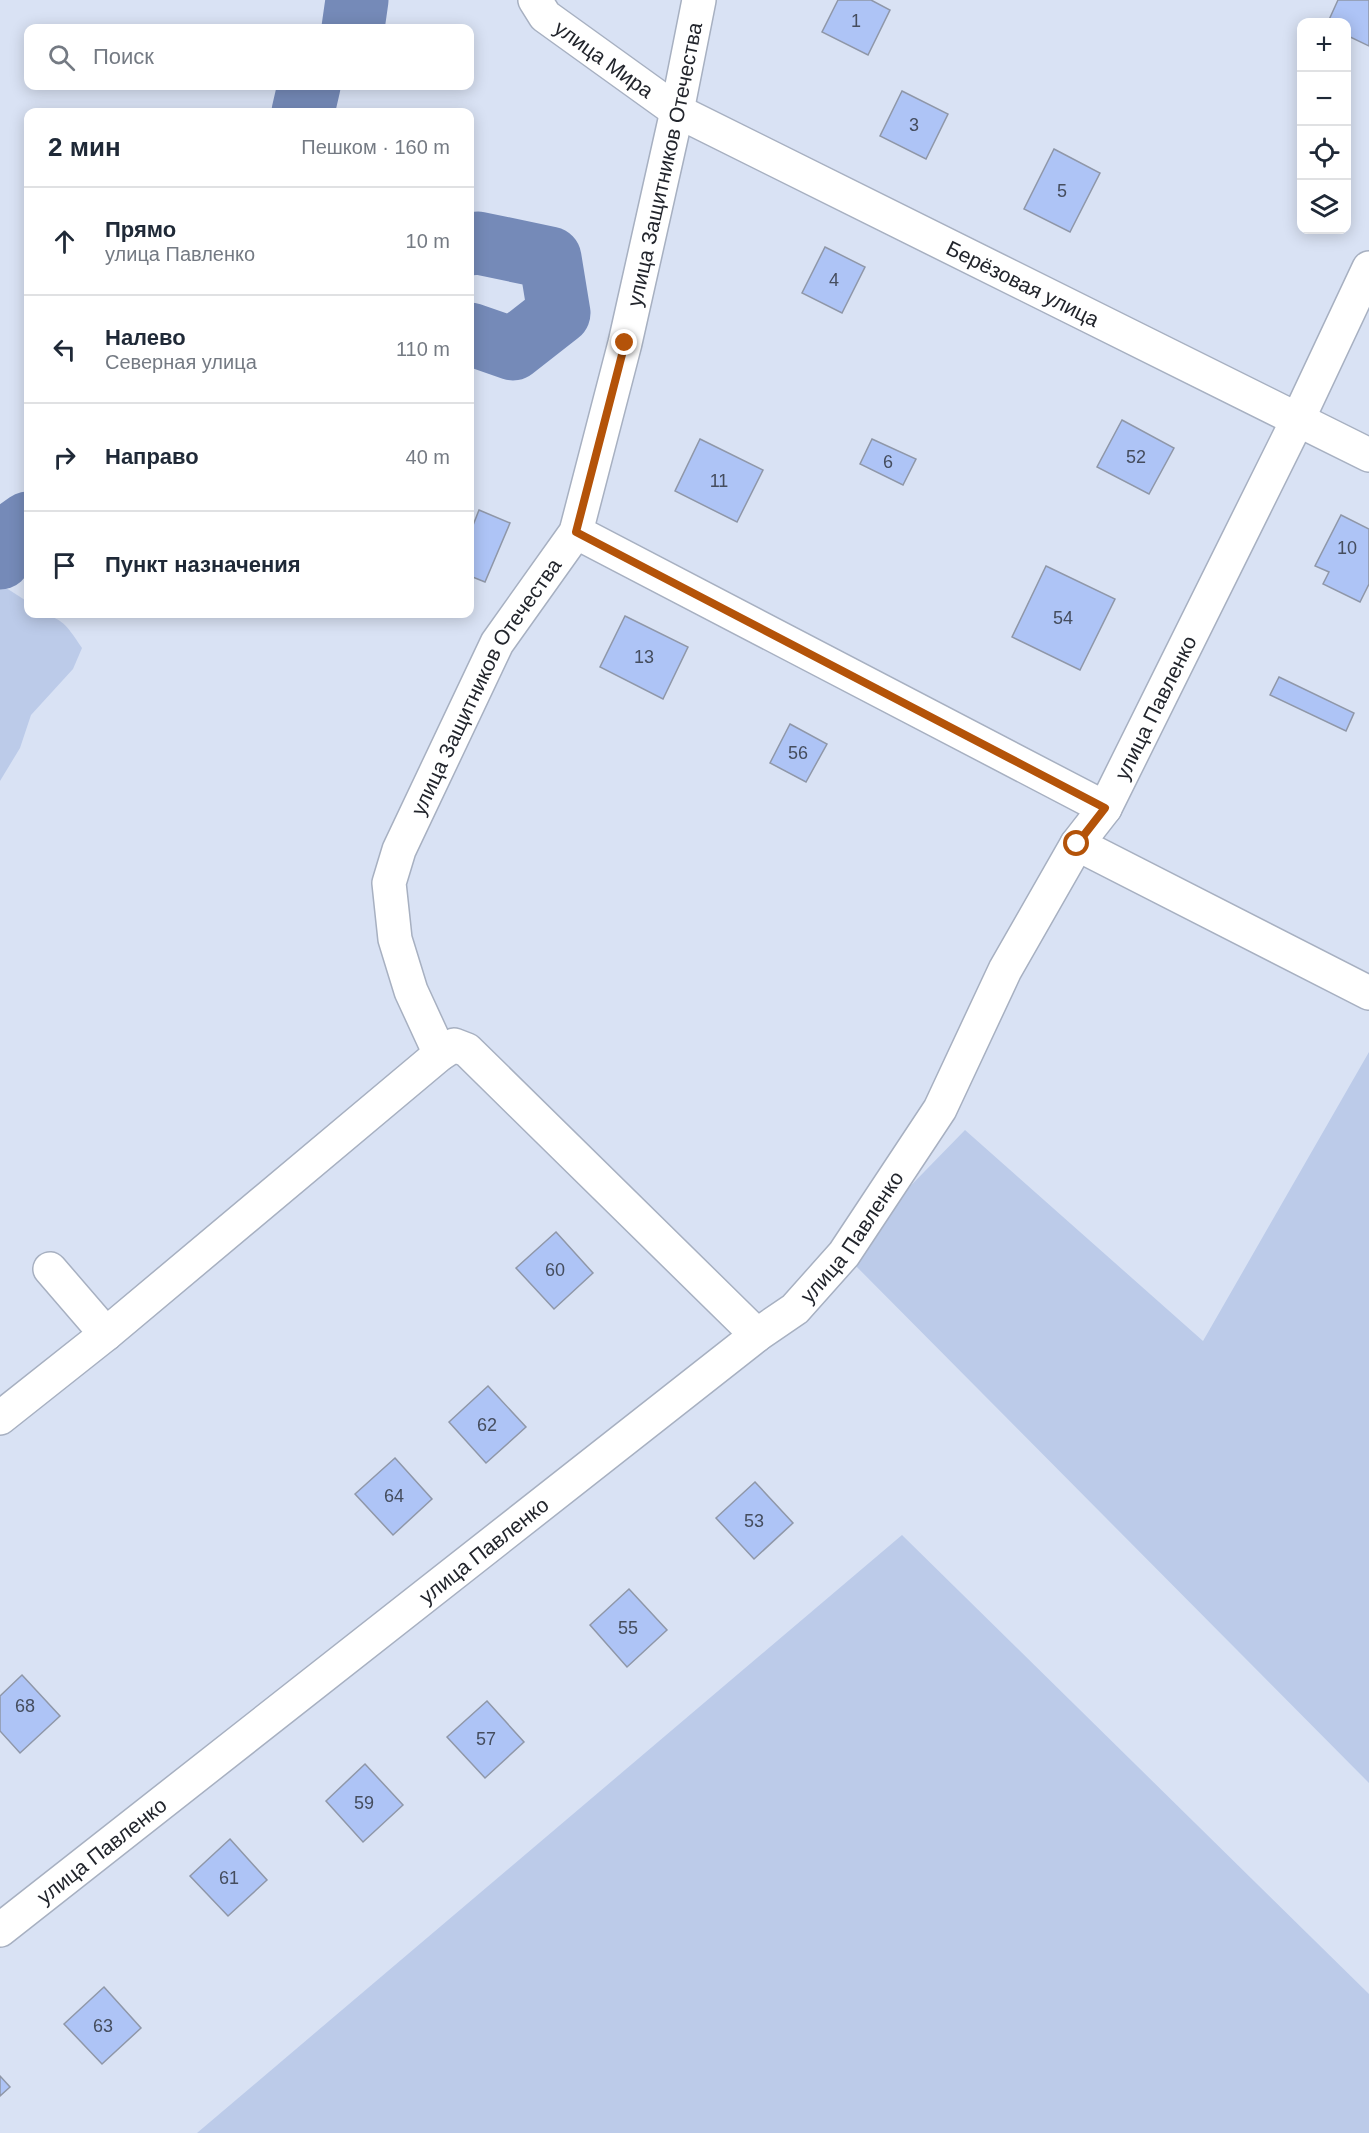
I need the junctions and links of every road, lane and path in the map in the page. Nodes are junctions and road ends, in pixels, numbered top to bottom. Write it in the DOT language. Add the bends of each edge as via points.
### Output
graph roads {
  1 [pos="535,0"];
  2 [pos="699,0"];
  3 [pos="677,111"];
  4 [pos="1369,268"];
  5 [pos="1298,419"];
  6 [pos="1369,455"];
  7 [pos="576,532"];
  8 [pos="1105,808"];
  9 [pos="1077,844"];
  10 [pos="1369,993"];
  11 [pos="440,1054"];
  12 [pos="50,1269"];
  13 [pos="106,1334"];
  14 [pos="757,1335"];
  15 [pos="0,1419"];
  16 [pos="0,1929"];
  1 -- 3 [label="street, улица Мира" via="545,16"];
  2 -- 3 [label="street, улица Защитников Отечества"];
  3 -- 5 [label="street, Берёзовая улица"];
  3 -- 7 [label="street, улица Защитников Отечества" via="625,343"];
  4 -- 5 [label="street, улица Павленко"];
  5 -- 6 [label="street, Берёзовая улица"];
  5 -- 8 [label="street, улица Павленко"];
  7 -- 8 [label="street"];
  7 -- 11 [label="street, улица Защитников Отечества" via="496,643 399,850 389,883 395,939 411,991"];
  8 -- 9 [label="street, улица Павленко"];
  9 -- 10 [label="street"];
  9 -- 14 [label="street, улица Павленко" via="1005,970 940,1109 844,1254 795,1309"];
  11 -- 13 [label="street"];
  11 -- 14 [label="street" via="454,1045 467,1050"];
  12 -- 13 [label="street"];
  13 -- 15 [label="street"];
  14 -- 16 [label="street, улица Павленко"];
}
